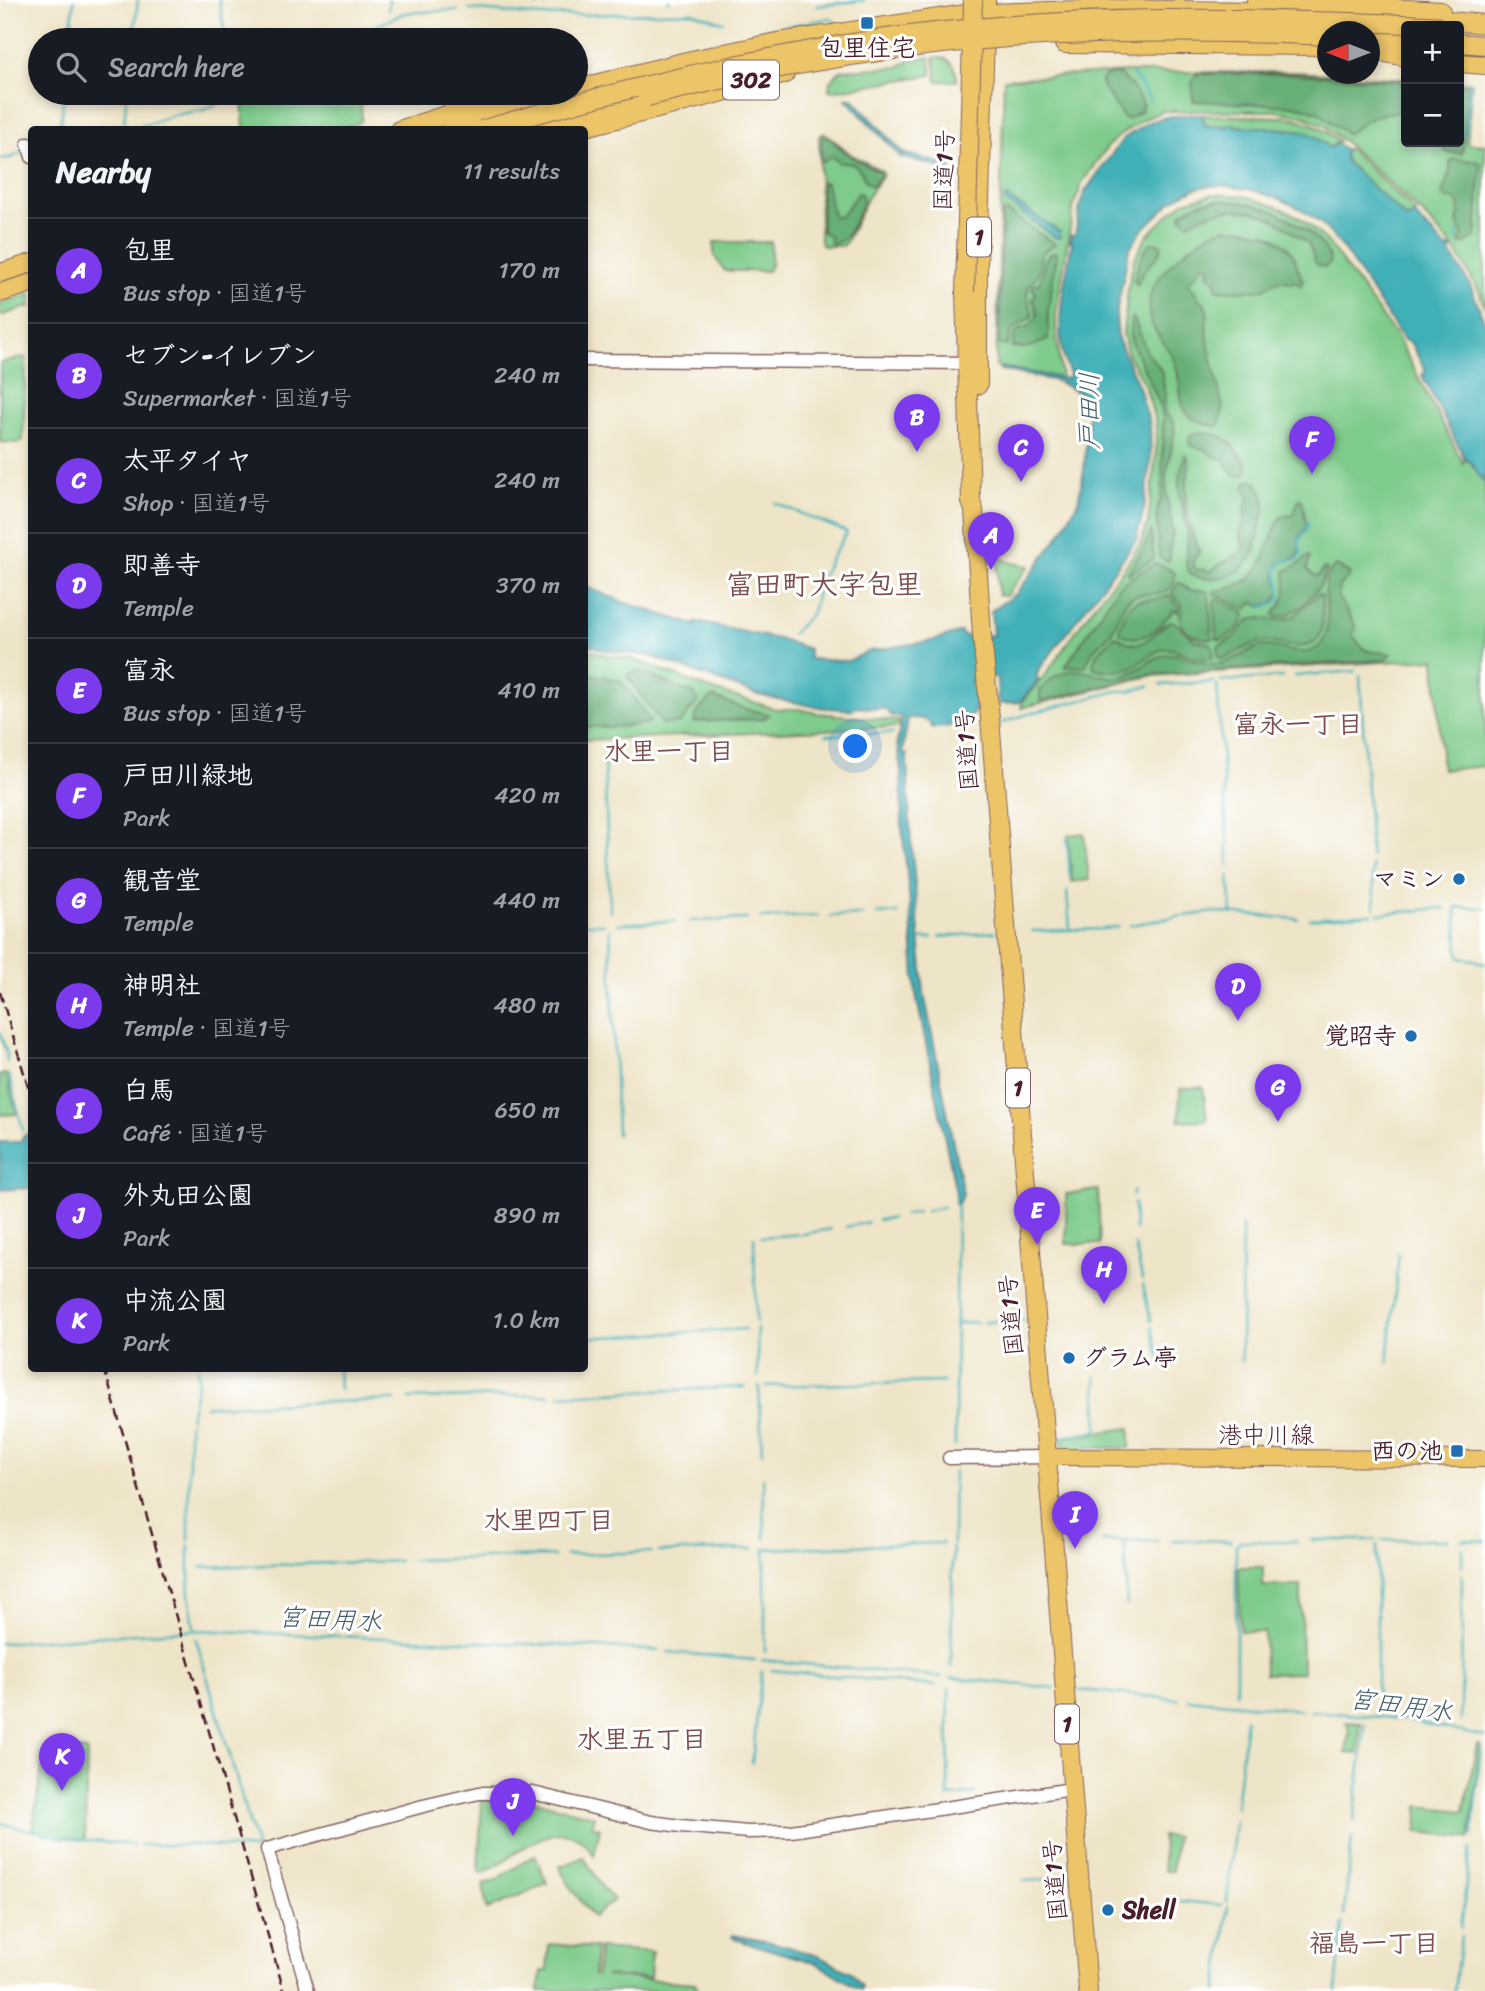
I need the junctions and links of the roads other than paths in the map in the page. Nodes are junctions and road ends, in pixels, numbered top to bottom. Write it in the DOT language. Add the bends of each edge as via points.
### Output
graph roads {
  1 [pos="1156,0"];
  2 [pos="1256,0"];
  3 [pos="976,4"];
  4 [pos="1106,9"];
  5 [pos="1485,13"];
  6 [pos="1485,24"];
  7 [pos="1401,25"];
  8 [pos="1464,28"];
  9 [pos="872,29"];
  10 [pos="1485,30"];
  11 [pos="1317,36"];
  12 [pos="1380,39"];
  13 [pos="1401,40"];
  14 [pos="1464,43"];
  15 [pos="966,44"];
  16 [pos="1485,45"];
  17 [pos="1317,46"];
  18 [pos="985,48"];
  19 [pos="1380,49"];
  20 [pos="1401,50"];
  21 [pos="1380,51"];
  22 [pos="1464,53"];
  23 [pos="1485,55"];
  24 [pos="1401,56"];
  25 [pos="1464,63"];
  26 [pos="669,65"];
  27 [pos="1485,65"];
  28 [pos="588,75"];
  29 [pos="785,75"];
  30 [pos="588,86"];
  31 [pos="588,99"];
  32 [pos="477,105"];
  33 [pos="526,105"];
  34 [pos="568,105"];
  35 [pos="411,126"];
  36 [pos="462,126"];
  37 [pos="495,126"];
  38 [pos="537,126"];
  39 [pos="552,126"];
  40 [pos="588,127"];
  41 [pos="28,264"];
  42 [pos="28,270"];
  43 [pos="0,273"];
  44 [pos="0,279"];
  45 [pos="28,285"];
  46 [pos="28,291"];
  47 [pos="0,293"];
  48 [pos="0,300"];
  49 [pos="969,358"];
  50 [pos="588,360"];
  51 [pos="976,425"];
  52 [pos="974,510"];
  53 [pos="1048,1457"];
  54 [pos="949,1458"];
  55 [pos="1485,1459"];
  56 [pos="1072,1789"];
  57 [pos="308,1991"];
  58 [pos="1088,1991"];
  1 -- 4 [label="highway"];
  2 -- 5 [label="highway"];
  3 -- 4 [label="highway, 302"];
  3 -- 9 [label="highway, 302"];
  3 -- 15 [label="highway, 1"];
  3 -- 18 [label="highway, 1"];
  3 -- 49 [label="highway, 国道1号 / 1, bridge"];
  4 -- 6 [label="highway, 302" via="1343,14"];
  7 -- 31 [label="highway, bridge" via="1134,19 918,34 813,49"];
  8 -- 10 [label="highway"];
  9 -- 15 [label="highway" via="895,40"];
  9 -- 26 [label="highway, 302" via="772,43"];
  11 -- 38 [label="highway, bridge" via="1062,35 920,47 757,73"];
  12 -- 13 [label="highway"];
  14 -- 16 [label="highway"];
  15 -- 18 [label="highway, 302"];
  15 -- 29 [label="highway, 302"];
  15 -- 49 [label="highway, 1" via="958,312"];
  17 -- 18 [label="highway, 302" via="1078,43"];
  18 -- 51 [label="highway, 1"];
  19 -- 20 [label="highway"];
  21 -- 24 [label="highway"];
  22 -- 23 [label="highway"];
  25 -- 27 [label="highway"];
  26 -- 28 [label="highway"];
  26 -- 30 [label="highway, 302"];
  29 -- 39 [label="highway, 302" via="605,109"];
  29 -- 40 [label="highway"];
  32 -- 35 [label="highway"];
  33 -- 36 [label="highway"];
  34 -- 37 [label="highway, bridge"];
  41 -- 43 [label="highway"];
  42 -- 44 [label="highway"];
  45 -- 47 [label="highway"];
  46 -- 48 [label="highway"];
  49 -- 50 [label="street"];
  49 -- 51 [label="highway, 国道1号 / 1"];
  49 -- 52 [label="highway, 国道1号 / 1"];
  51 -- 52 [label="highway, 国道1号 / 1"];
  52 -- 53 [label="highway, 国道1号 / 1"];
  53 -- 54 [label="street"];
  53 -- 55 [label="main road, 港中川線"];
  53 -- 56 [label="highway, 国道1号 / 1"];
  56 -- 57 [label="street" via="773,1832 661,1823 533,1793 479,1793 422,1806 267,1849"];
  56 -- 58 [label="highway, 国道1号 / 1"];
}
